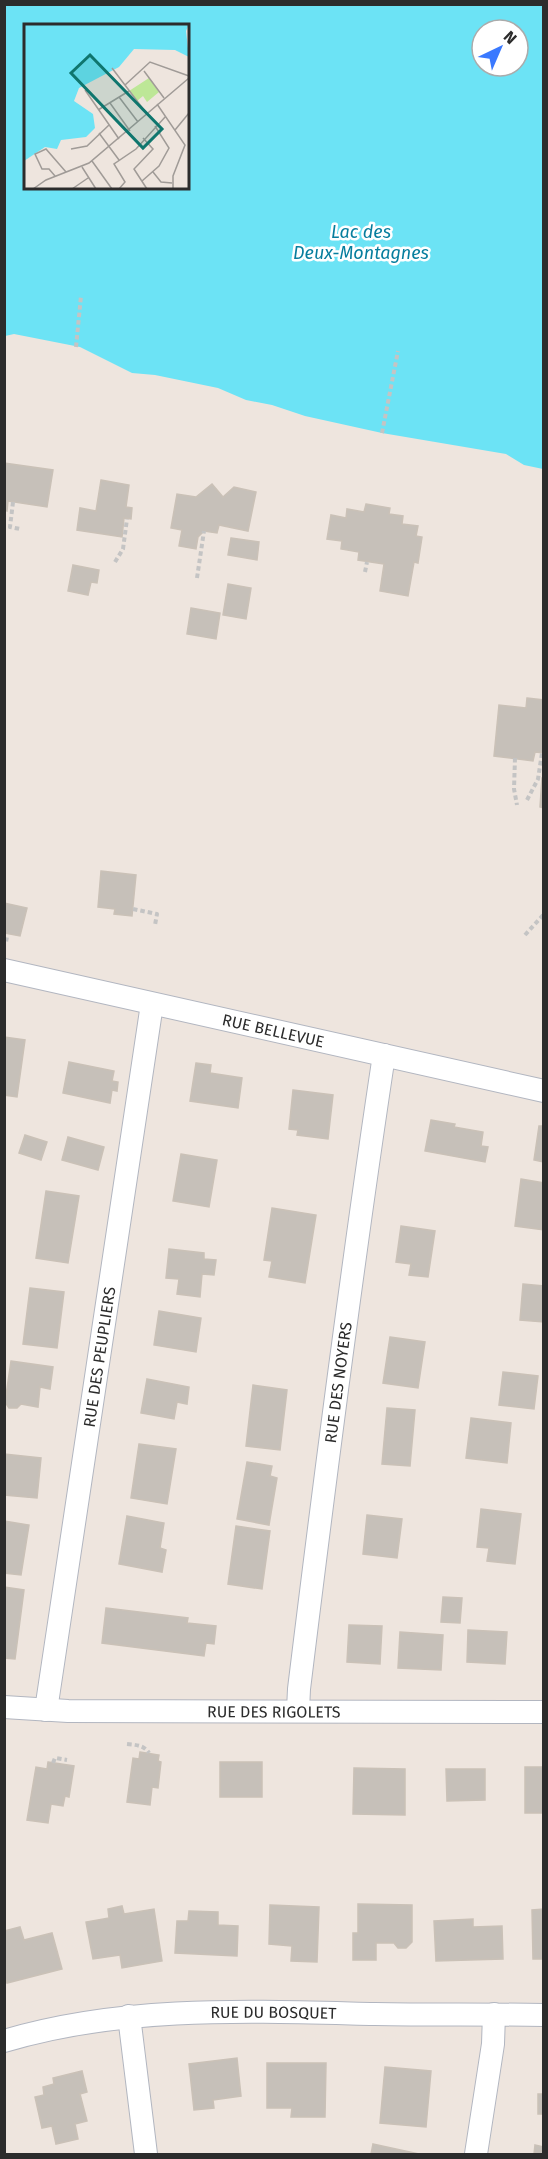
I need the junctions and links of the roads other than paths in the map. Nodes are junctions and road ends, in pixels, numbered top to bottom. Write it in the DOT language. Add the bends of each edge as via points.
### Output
graph roads {
  1 [pos="4,970"];
  2 [pos="152,1004"];
  3 [pos="384,1056"];
  4 [pos="543,1091"];
  5 [pos="4,1707"];
  6 [pos="46,1710"];
  7 [pos="298,1710"];
  8 [pos="543,1712"];
  9 [pos="494,2014"];
  10 [pos="543,2015"];
  11 [pos="129,2016"];
  12 [pos="4,2042"];
  13 [pos="146,2154"];
  14 [pos="476,2154"];
  1 -- 2 [label="street, RUE BELLEVUE"];
  2 -- 3 [label="street, RUE BELLEVUE"];
  2 -- 6 [label="street, RUE DES PEUPLIERS"];
  3 -- 4 [label="street, RUE BELLEVUE"];
  3 -- 7 [label="street, RUE DES NOYERS" via="328,1445"];
  5 -- 6 [label="street, RUE DES RIGOLETS"];
  6 -- 7 [label="street, RUE DES RIGOLETS"];
  7 -- 8 [label="street, RUE DES RIGOLETS"];
  9 -- 10 [label="street, RUE DU BOSQUET"];
  9 -- 11 [label="street, RUE DU BOSQUET" via="278,2011"];
  9 -- 14 [label="street"];
  11 -- 12 [label="street, RUE DU BOSQUET" via="85,2022"];
  11 -- 13 [label="street"];
}
